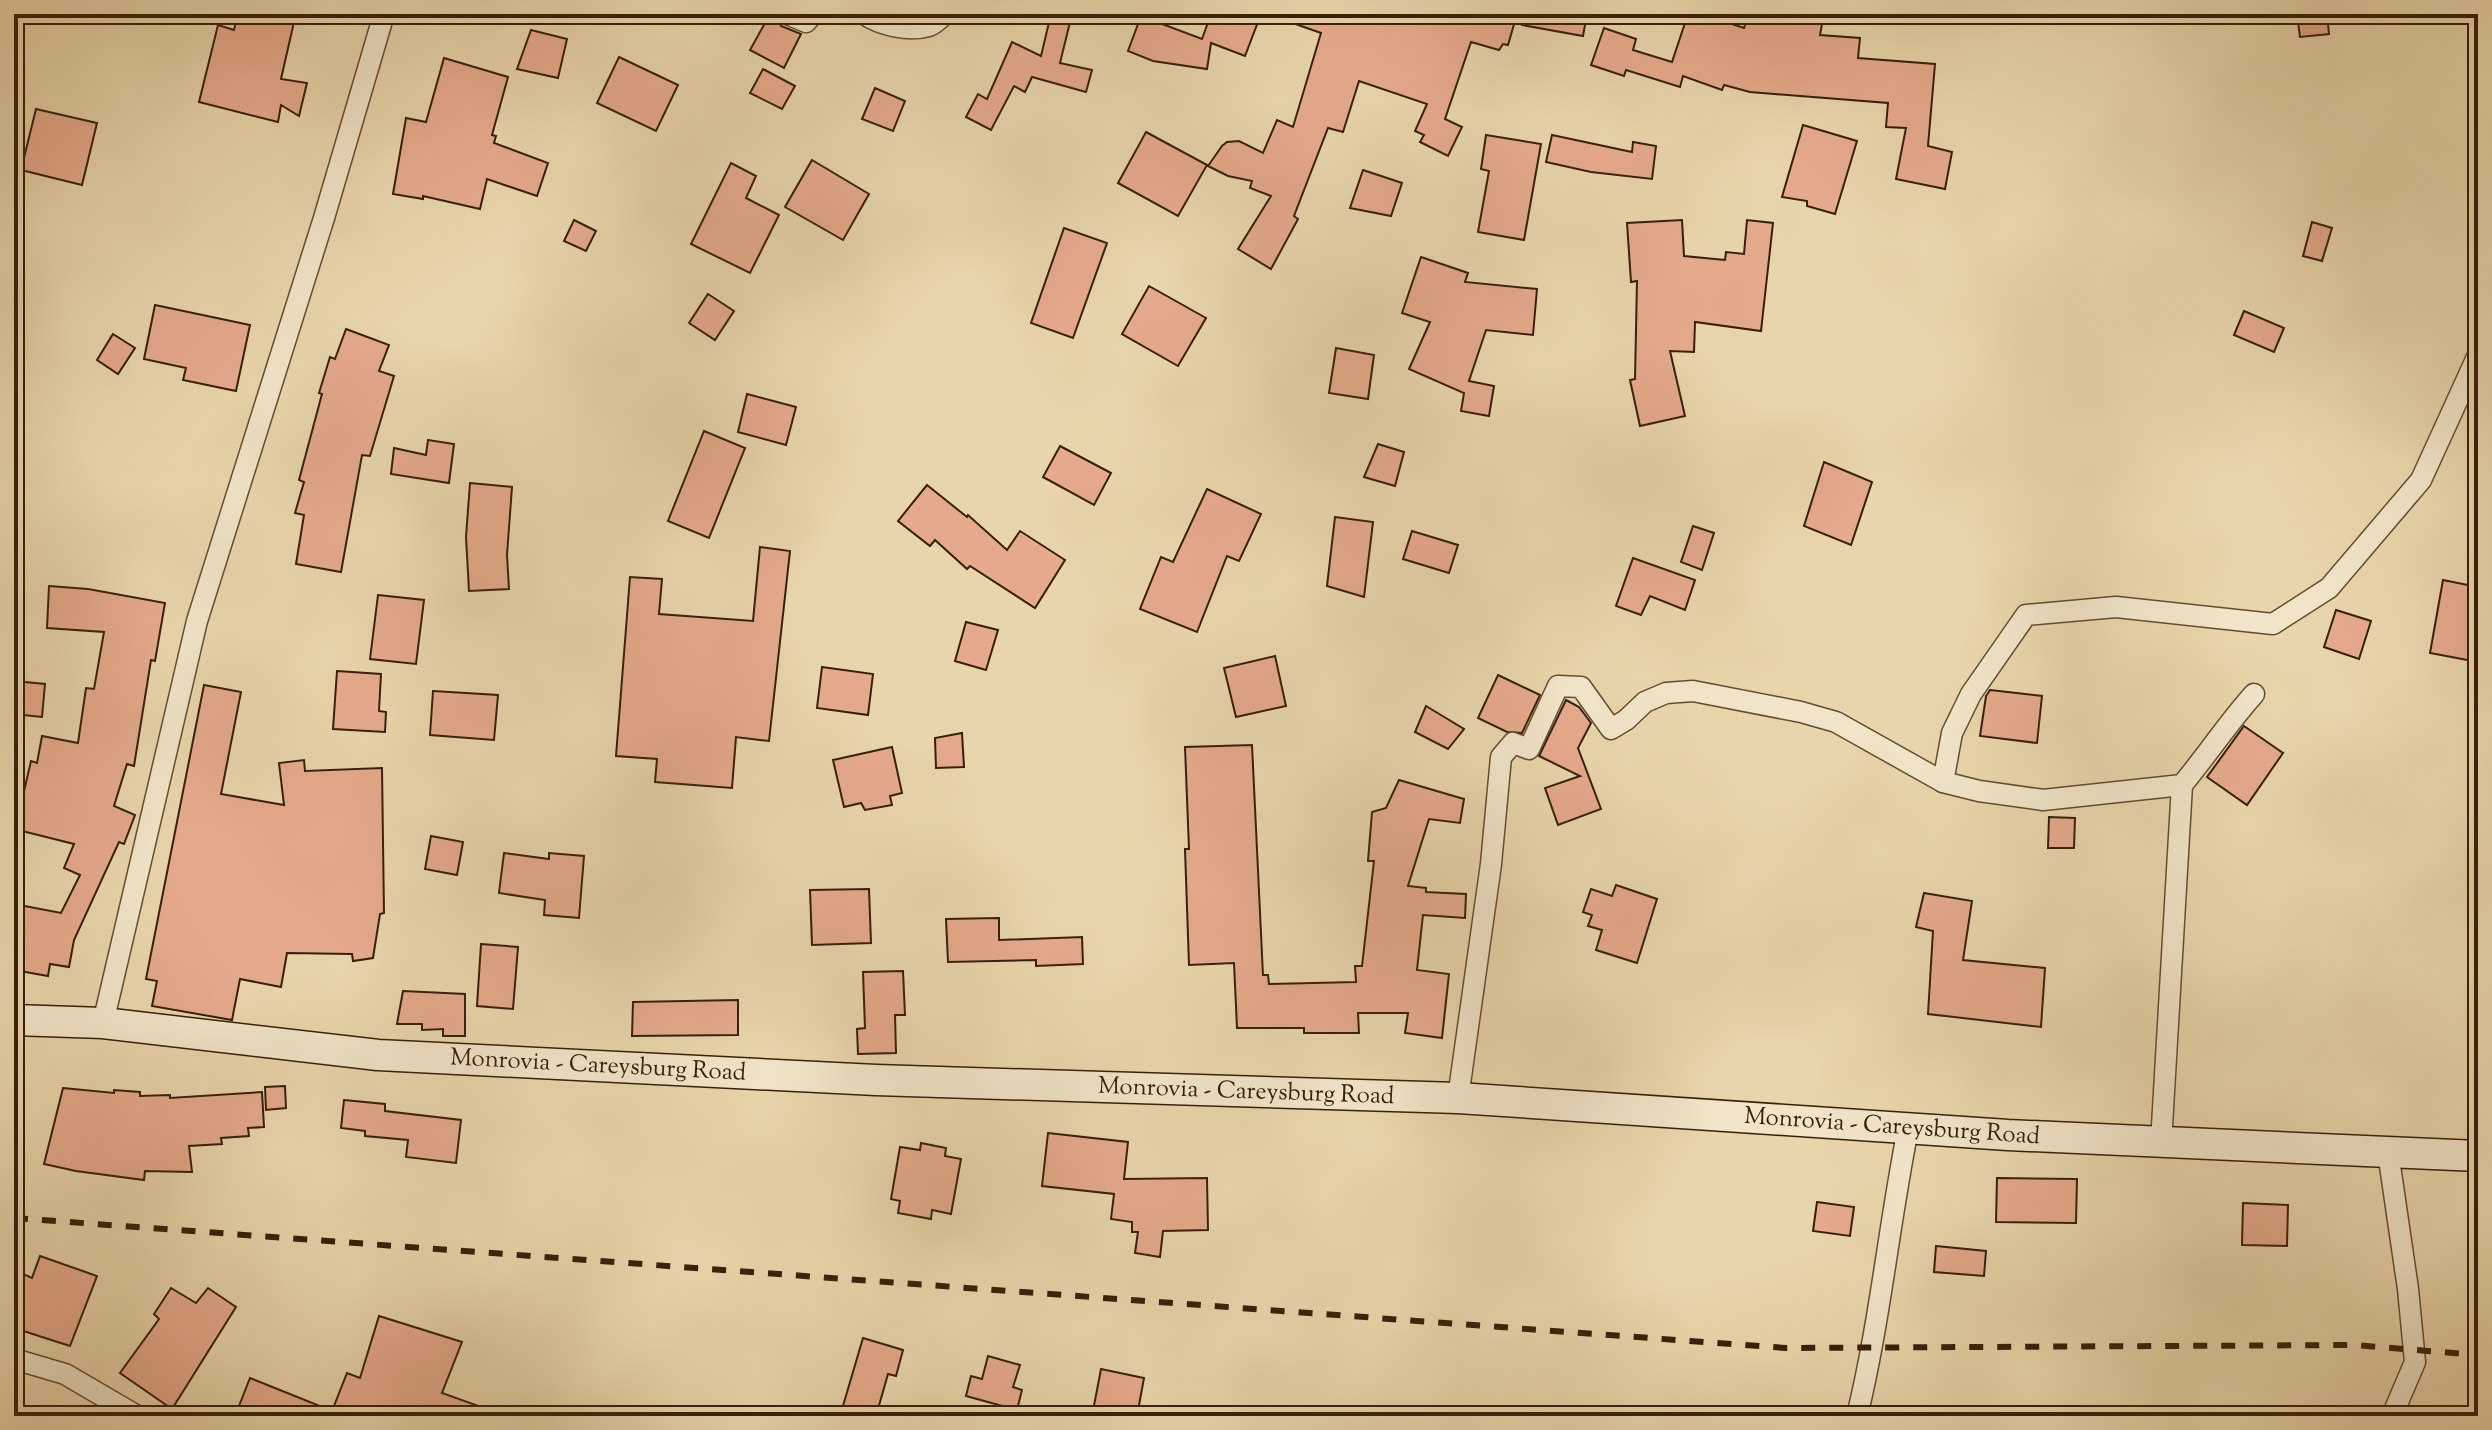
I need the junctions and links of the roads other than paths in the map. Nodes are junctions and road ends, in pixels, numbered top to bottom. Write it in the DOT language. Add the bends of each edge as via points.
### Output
graph roads {
  1 [pos="384,14"];
  2 [pos="787,14"];
  3 [pos="813,14"];
  4 [pos="864,14"];
  5 [pos="945,14"];
  6 [pos="2478,355"];
  7 [pos="2254,694"];
  8 [pos="1943,782"];
  9 [pos="2182,785"];
  10 [pos="14,1020"];
  11 [pos="103,1023"];
  12 [pos="1458,1098"];
  13 [pos="1908,1129"];
  14 [pos="2161,1143"];
  15 [pos="2388,1152"];
  16 [pos="2478,1156"];
  17 [pos="14,1359"];
  18 [pos="137,1416"];
  19 [pos="1857,1416"];
  20 [pos="2392,1416"];
  1 -- 11 [label="street" via="197,621"];
  2 -- 3 [label="street" via="806,22"];
  4 -- 5 [label="street" via="875,22 907,27 931,26"];
  6 -- 8 [label="street" via="2421,480 2329,588 2273,624 2116,607 2026,615 1971,694 1952,733"];
  7 -- 9 [label="street"];
  8 -- 9 [label="street" via="2043,800"];
  8 -- 12 [label="street" via="1836,722 1801,712 1693,691 1666,693 1611,729 1581,687 1558,686 1529,749 1513,743 1501,757"];
  9 -- 14 [label="street"];
  10 -- 11 [label="main road, Monrovia - Careysburg Road"];
  11 -- 12 [label="main road, Monrovia - Careysburg Road" via="378,1055 876,1080"];
  12 -- 13 [label="main road, Monrovia - Careysburg Road"];
  13 -- 14 [label="main road, Monrovia - Careysburg Road"];
  13 -- 19 [label="street"];
  14 -- 15 [label="main road, Monrovia - Careysburg Road"];
  15 -- 16 [label="main road, Monrovia - Careysburg Road"];
  15 -- 20 [label="street" via="2415,1362"];
  17 -- 18 [label="street" via="65,1374"];
}
